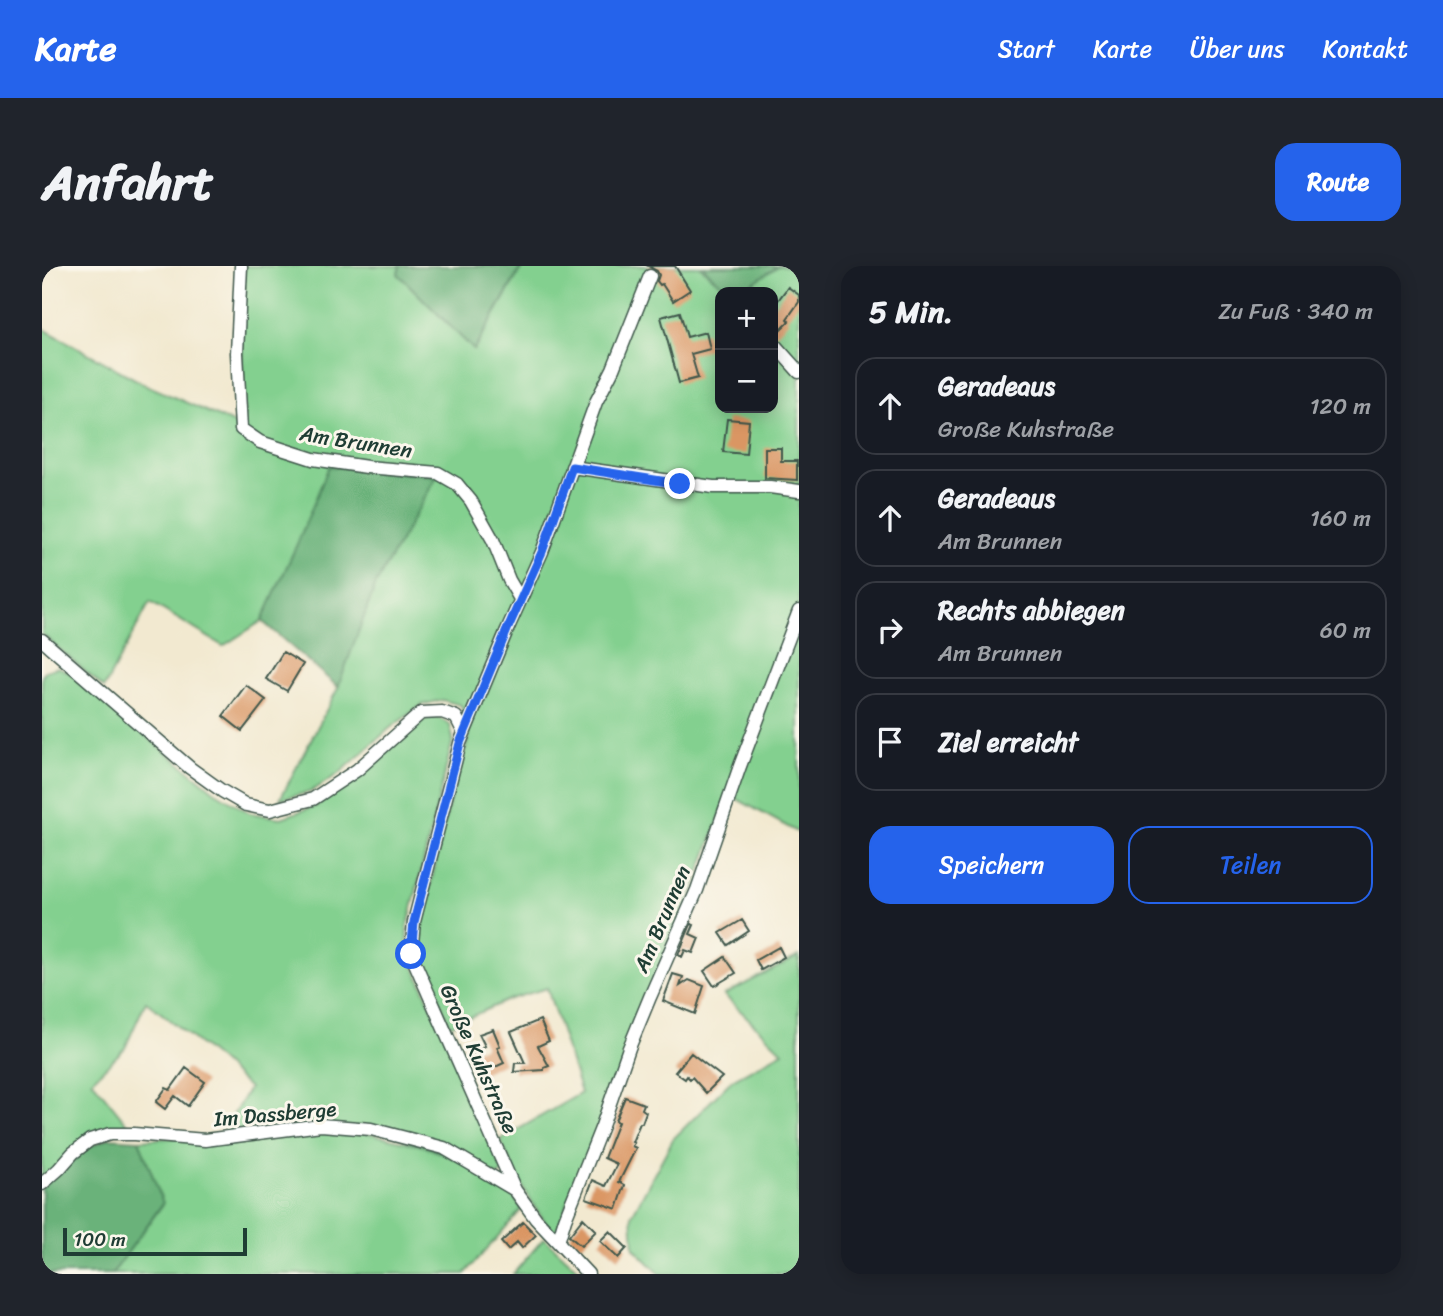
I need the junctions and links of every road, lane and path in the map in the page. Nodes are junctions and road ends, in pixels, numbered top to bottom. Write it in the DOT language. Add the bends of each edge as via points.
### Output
graph roads {
  1 [pos="241,266"];
  2 [pos="650,276"];
  3 [pos="778,348"];
  4 [pos="799,372"];
  5 [pos="572,467"];
  6 [pos="799,491"];
  7 [pos="520,599"];
  8 [pos="799,611"];
  9 [pos="42,640"];
  10 [pos="464,733"];
  11 [pos="42,1184"];
  12 [pos="515,1190"];
  13 [pos="558,1242"];
  14 [pos="588,1274"];
  1 -- 7 [label="street, Am Brunnen" via="237,354 241,429 260,442 313,459 438,473 457,484 493,540"];
  2 -- 5 [label="street"];
  3 -- 4 [label="street"];
  5 -- 6 [label="street" via="713,487 770,486"];
  5 -- 7 [label="street"];
  7 -- 10 [label="street"];
  8 -- 13 [label="street, Am Brunnen" via="697,890 629,1048"];
  9 -- 10 [label="street" via="190,768 246,805 270,810 313,799 357,770 421,713 456,717"];
  10 -- 12 [label="street, Große Kuhstraße" via="414,922 411,954"];
  11 -- 12 [label="street, Im Dassberge" via="90,1140 110,1134 205,1140 321,1125 371,1129 444,1148"];
  12 -- 13 [label="street, Große Kuhstraße"];
  13 -- 14 [label="street, Große Kuhstraße"];
}
